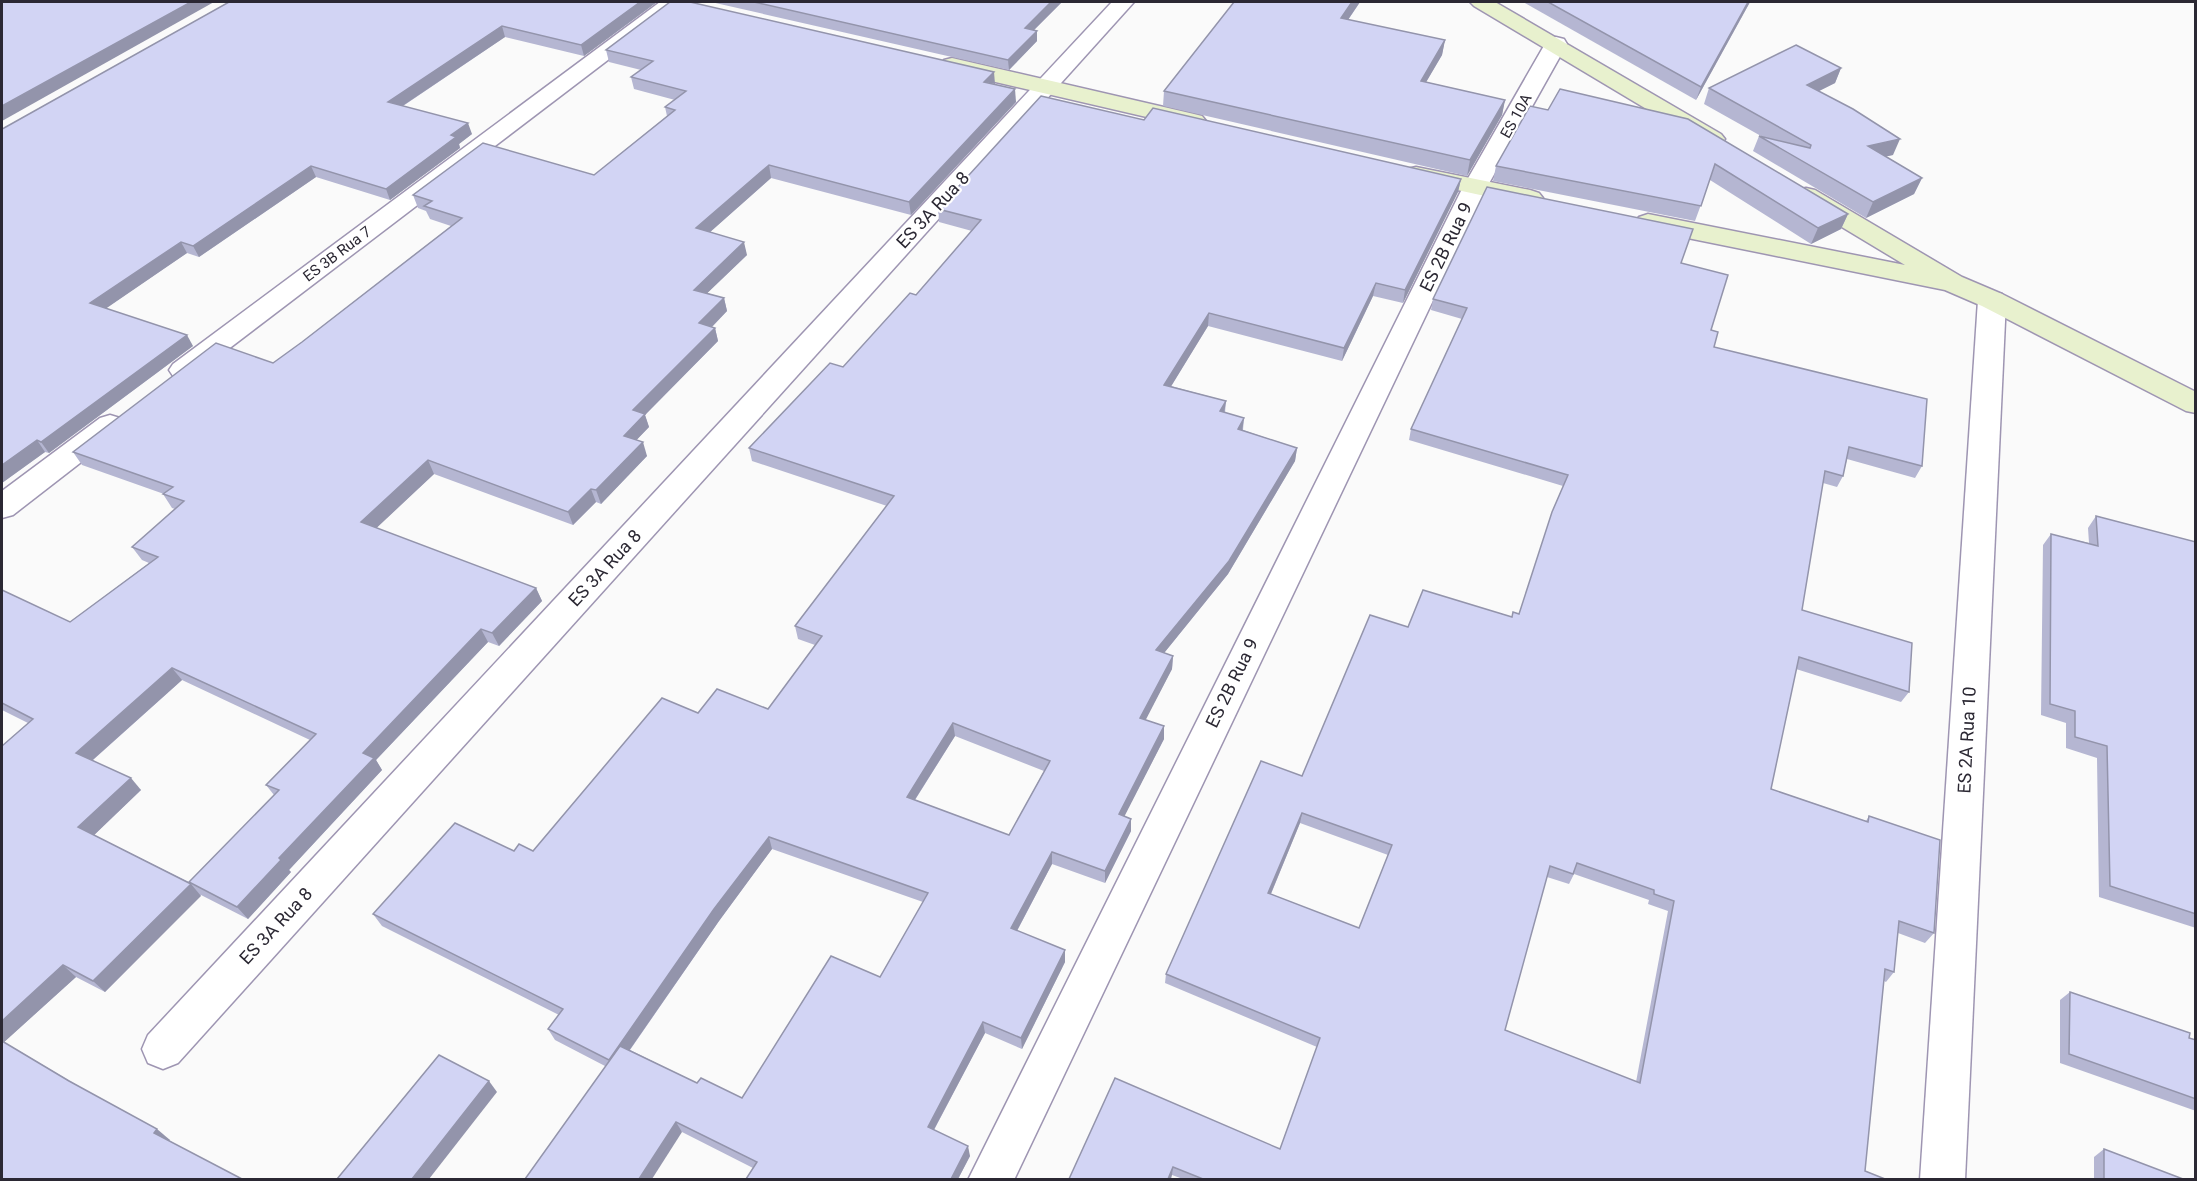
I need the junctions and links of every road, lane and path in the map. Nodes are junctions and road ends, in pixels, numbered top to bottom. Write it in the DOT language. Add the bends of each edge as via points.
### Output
graph roads {
  1 [pos="680,2"];
  2 [pos="1123,2"];
  3 [pos="1481,2"];
  4 [pos="1556,44"];
  5 [pos="931,60"];
  6 [pos="1046,87"];
  7 [pos="1220,128"];
  8 [pos="1729,148"];
  9 [pos="1394,168"];
  10 [pos="1790,185"];
  11 [pos="1475,187"];
  12 [pos="1557,204"];
  13 [pos="1627,218"];
  14 [pos="1953,283"];
  15 [pos="1992,300"];
  16 [pos="165,384"];
  17 [pos="2196,404"];
  18 [pos="126,413"];
  19 [pos="2,507"];
  20 [pos="163,1049"];
  21 [pos="990,1179"];
  22 [pos="1942,1179"];
  1 -- 16 [label="street, ES 3B Rua 7"];
  2 -- 6 [label="street, ES 3A Rua 8"];
  3 -- 4 [label="street"];
  4 -- 8 [label="street"];
  4 -- 11 [label="street, ES 10A"];
  5 -- 6 [label="street"];
  6 -- 7 [label="street"];
  6 -- 20 [label="street, ES 3A Rua 8"];
  9 -- 11 [label="street"];
  10 -- 14 [label="street"];
  11 -- 12 [label="street"];
  11 -- 21 [label="street, ES 2B Rua 9"];
  13 -- 14 [label="street"];
  14 -- 15 [label="street"];
  15 -- 17 [label="street"];
  15 -- 22 [label="street, ES 2A Rua 10"];
  18 -- 19 [label="street"];
}
